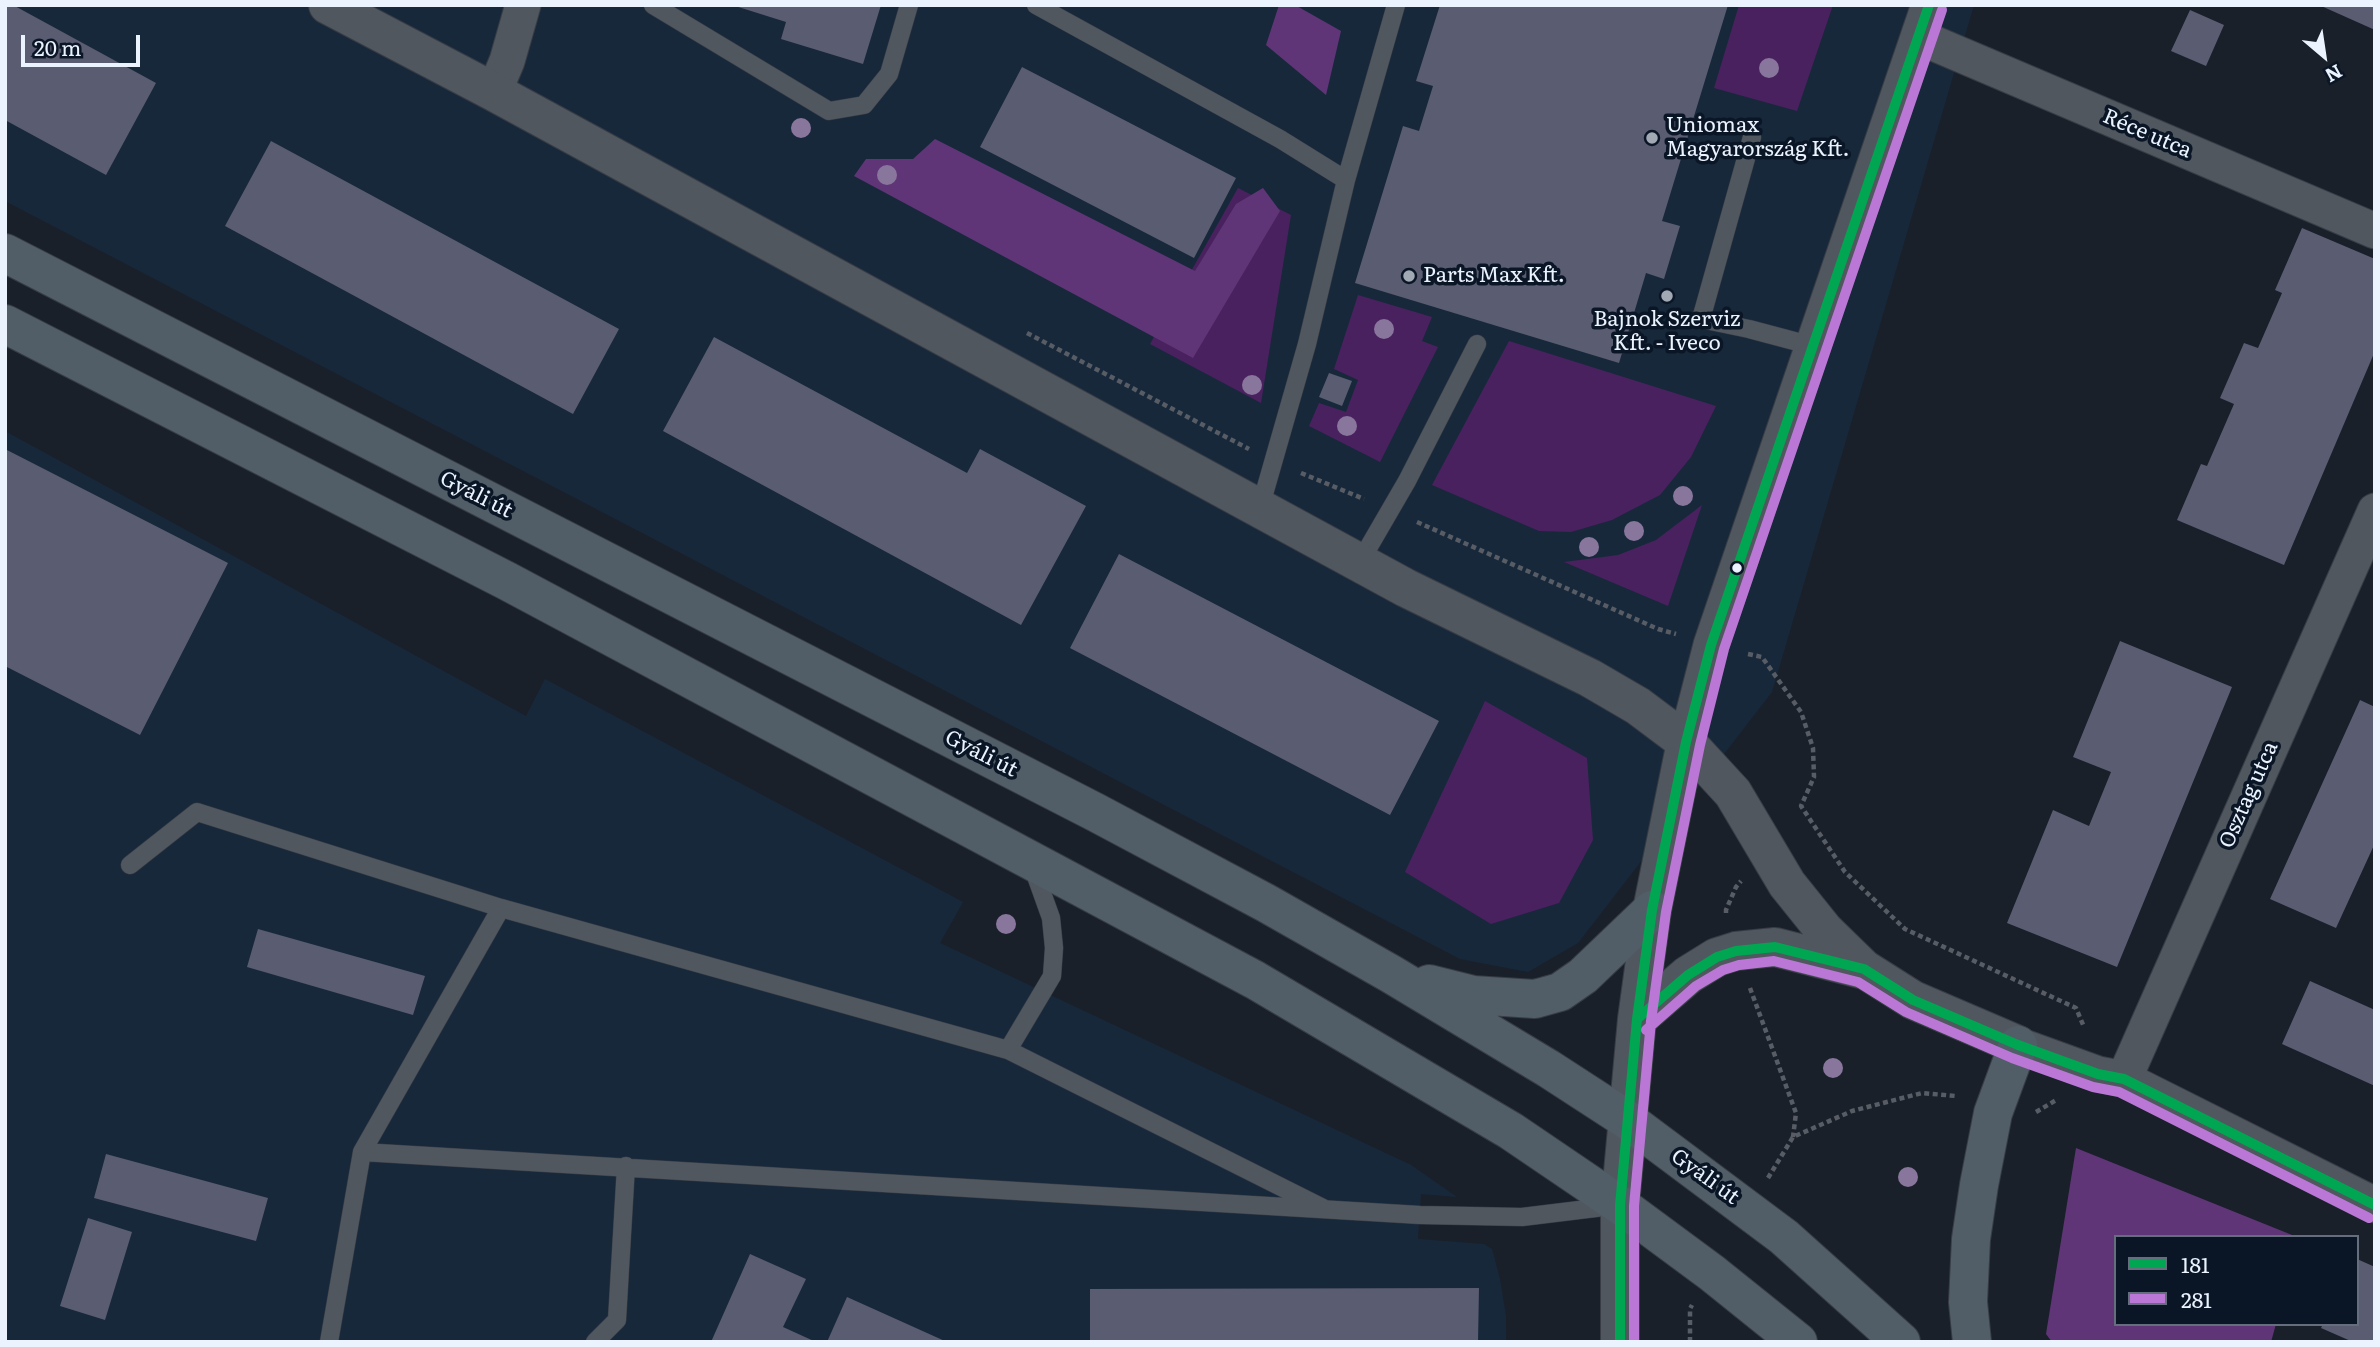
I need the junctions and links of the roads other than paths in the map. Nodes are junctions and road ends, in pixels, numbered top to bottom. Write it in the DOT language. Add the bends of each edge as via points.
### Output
graph roads {
  1 [pos="328,5"];
  2 [pos="523,5"];
  3 [pos="653,5"];
  4 [pos="909,5"];
  5 [pos="1036,5"];
  6 [pos="1396,5"];
  7 [pos="1924,21"];
  8 [pos="494,92"];
  9 [pos="1752,137"];
  10 [pos="1346,180"];
  11 [pos="2375,231"];
  12 [pos="5,253"];
  13 [pos="5,324"];
  14 [pos="1477,344"];
  15 [pos="1813,346"];
  16 [pos="1260,508"];
  17 [pos="2375,511"];
  18 [pos="1360,562"];
  19 [pos="1686,741"];
  20 [pos="1031,862"];
  21 [pos="130,864"];
  22 [pos="501,908"];
  23 [pos="1652,910"];
  24 [pos="1864,969"];
  25 [pos="1391,974"];
  26 [pos="1637,1019"];
  27 [pos="2018,1045"];
  28 [pos="1008,1050"];
  29 [pos="2111,1077"];
  30 [pos="1626,1119"];
  31 [pos="362,1152"];
  32 [pos="626,1166"];
  33 [pos="1620,1205"];
  34 [pos="2375,1205"];
  35 [pos="1323,1208"];
  36 [pos="329,1342"];
  37 [pos="595,1342"];
  38 [pos="1620,1342"];
  39 [pos="1798,1342"];
  40 [pos="1901,1342"];
  41 [pos="1972,1342"];
  1 -- 8 [label="street"];
  2 -- 8 [label="street"];
  3 -- 4 [label="lane" via="829,111 864,105 889,74"];
  5 -- 10 [label="lane"];
  6 -- 10 [label="lane"];
  7 -- 11 [label="street, Réce utca"];
  7 -- 15 [label="street"];
  8 -- 16 [label="street"];
  9 -- 15 [label="lane" via="1702,320"];
  10 -- 16 [label="lane" via="1307,344"];
  12 -- 25 [label="main road, Gyáli út" via="1095,812"];
  13 -- 20 [label="main road" via="507,581"];
  14 -- 18 [label="lane"];
  15 -- 19 [label="street" via="1711,645"];
  16 -- 18 [label="street"];
  17 -- 29 [label="street, Osztag utca"];
  18 -- 19 [label="street" via="1590,678"];
  19 -- 23 [label="street"];
  19 -- 24 [label="street" via="1733,793 1787,884"];
  20 -- 28 [label="lane" via="1051,918 1052,976"];
  20 -- 33 [label="main road" via="1291,1001 1472,1107"];
  21 -- 22 [label="lane" via="197,812"];
  22 -- 28 [label="lane"];
  22 -- 31 [label="lane"];
  23 -- 25 [label="main road" via="1583,976 1560,992 1535,999 1473,995"];
  23 -- 26 [label="street"];
  24 -- 26 [label="street" via="1775,947 1736,951 1688,975"];
  24 -- 27 [label="street" via="1913,1000"];
  25 -- 30 [label="main road, Gyáli út"];
  26 -- 30 [label="street"];
  27 -- 29 [label="street"];
  27 -- 41 [label="main road" via="1997,1099 1979,1185 1968,1303"];
  28 -- 35 [label="lane"];
  29 -- 34 [label="street"];
  30 -- 33 [label="street"];
  30 -- 40 [label="main road, Gyáli út" via="1802,1252"];
  31 -- 32 [label="lane"];
  31 -- 36 [label="lane"];
  32 -- 35 [label="lane"];
  32 -- 37 [label="lane" via="617,1320"];
  33 -- 35 [label="lane" via="1522,1217"];
  33 -- 38 [label="street"];
  33 -- 39 [label="main road"];
}
